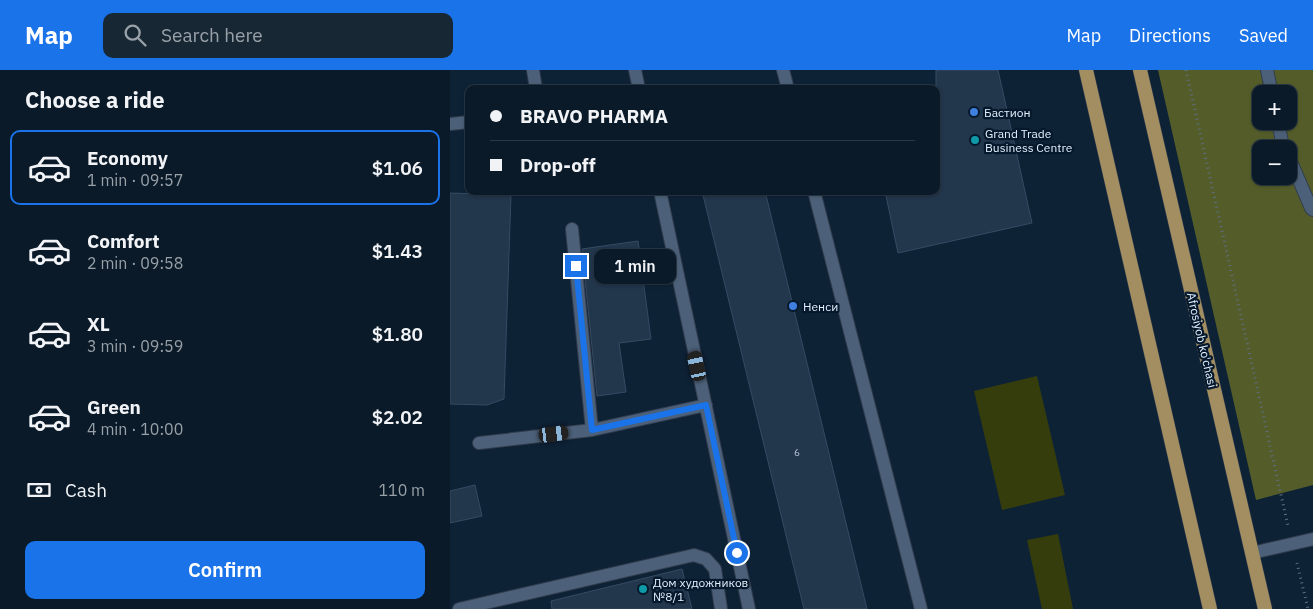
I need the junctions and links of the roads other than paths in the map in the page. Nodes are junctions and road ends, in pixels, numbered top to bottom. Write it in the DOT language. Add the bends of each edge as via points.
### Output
graph roads {
  1 [pos="533,70"];
  2 [pos="635,70"];
  3 [pos="783,70"];
  4 [pos="1086,70"];
  5 [pos="1140,70"];
  6 [pos="1266,70"];
  7 [pos="535,85"];
  8 [pos="638,85"];
  9 [pos="787,85"];
  10 [pos="1270,85"];
  11 [pos="465,122"];
  12 [pos="450,124"];
  13 [pos="1297,176"];
  14 [pos="661,195"];
  15 [pos="815,195"];
  16 [pos="1313,210"];
  17 [pos="572,230"];
  18 [pos="706,405"];
  19 [pos="592,430"];
  20 [pos="479,443"];
  21 [pos="1313,539"];
  22 [pos="1252,553"];
  23 [pos="459,609"];
  24 [pos="721,609"];
  25 [pos="749,609"];
  26 [pos="921,609"];
  27 [pos="1210,609"];
  28 [pos="1265,609"];
  1 -- 7 [label="lane"];
  2 -- 8 [label="lane"];
  3 -- 9 [label="lane"];
  4 -- 27 [label="main road"];
  5 -- 22 [label="main road, Afrosiyob ko'chasi"];
  6 -- 10 [label="lane"];
  11 -- 12 [label="lane"];
  13 -- 16 [label="lane"];
  14 -- 18 [label="lane"];
  15 -- 26 [label="lane"];
  17 -- 19 [label="lane"];
  18 -- 19 [label="lane"];
  18 -- 25 [label="lane"];
  19 -- 20 [label="lane"];
  21 -- 22 [label="lane"];
  22 -- 28 [label="main road, Afrosiyob ko'chasi"];
  23 -- 24 [label="lane" via="694,555 706,559 715,569"];
}
